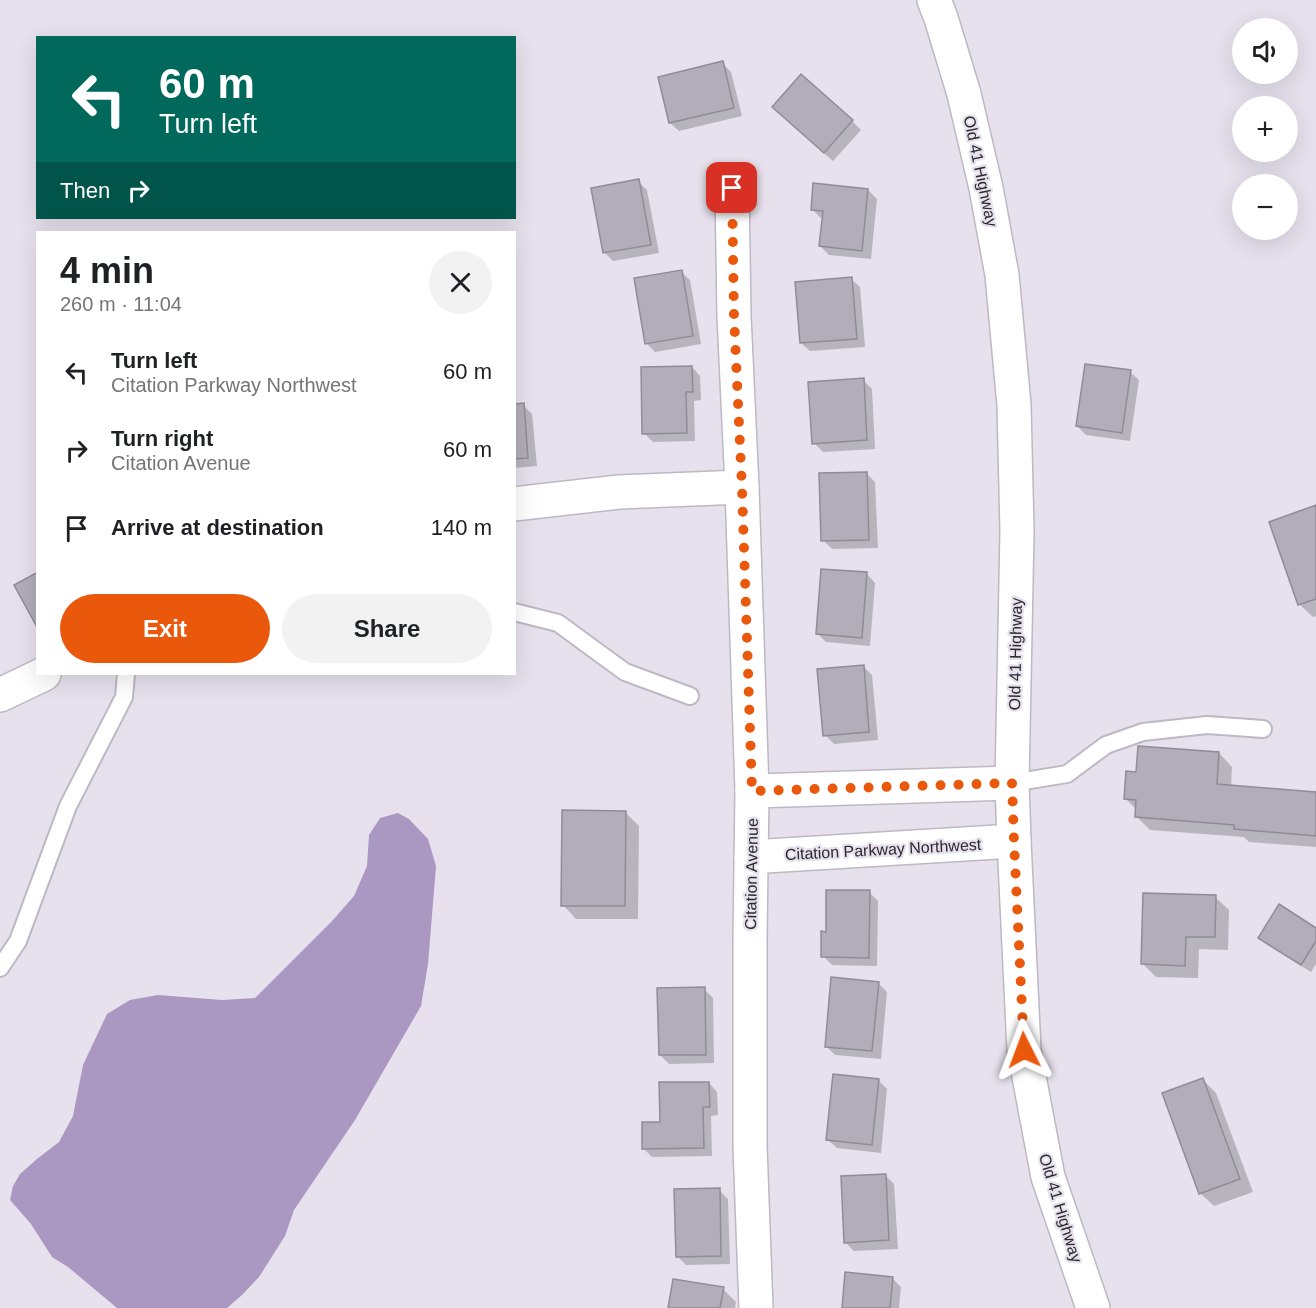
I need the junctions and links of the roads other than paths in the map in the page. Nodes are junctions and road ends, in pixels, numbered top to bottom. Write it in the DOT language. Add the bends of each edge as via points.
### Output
graph roads {
  1 [pos="934,0"];
  2 [pos="732,188"];
  3 [pos="742,488"];
  4 [pos="516,504"];
  5 [pos="516,612"];
  6 [pos="42,675"];
  7 [pos="126,675"];
  8 [pos="0,695"];
  9 [pos="690,696"];
  10 [pos="1263,729"];
  11 [pos="1012,783"];
  12 [pos="752,791"];
  13 [pos="1014,841"];
  14 [pos="752,857"];
  15 [pos="0,968"];
  16 [pos="756,1308"];
  17 [pos="1093,1308"];
  1 -- 11 [label="street, Old 41 Highway" via="964,94 1002,275 1014,405 1017,531"];
  2 -- 3 [label="street, Citation Avenue"];
  3 -- 4 [label="street" via="619,492"];
  3 -- 12 [label="street, Citation Avenue"];
  5 -- 9 [label="lane" via="558,623 625,672"];
  6 -- 8 [label="street"];
  7 -- 15 [label="lane" via="124,697 68,806 18,941"];
  10 -- 11 [label="lane" via="1207,725 1143,732 1106,745 1067,774"];
  11 -- 12 [label="street"];
  11 -- 13 [label="street, Old 41 Highway"];
  12 -- 14 [label="street, Citation Avenue"];
  13 -- 14 [label="street, Citation Parkway Northwest"];
  13 -- 17 [label="street, Old 41 Highway" via="1024,1050 1048,1178"];
  14 -- 16 [label="street, Citation Avenue" via="750,1146"];
}
